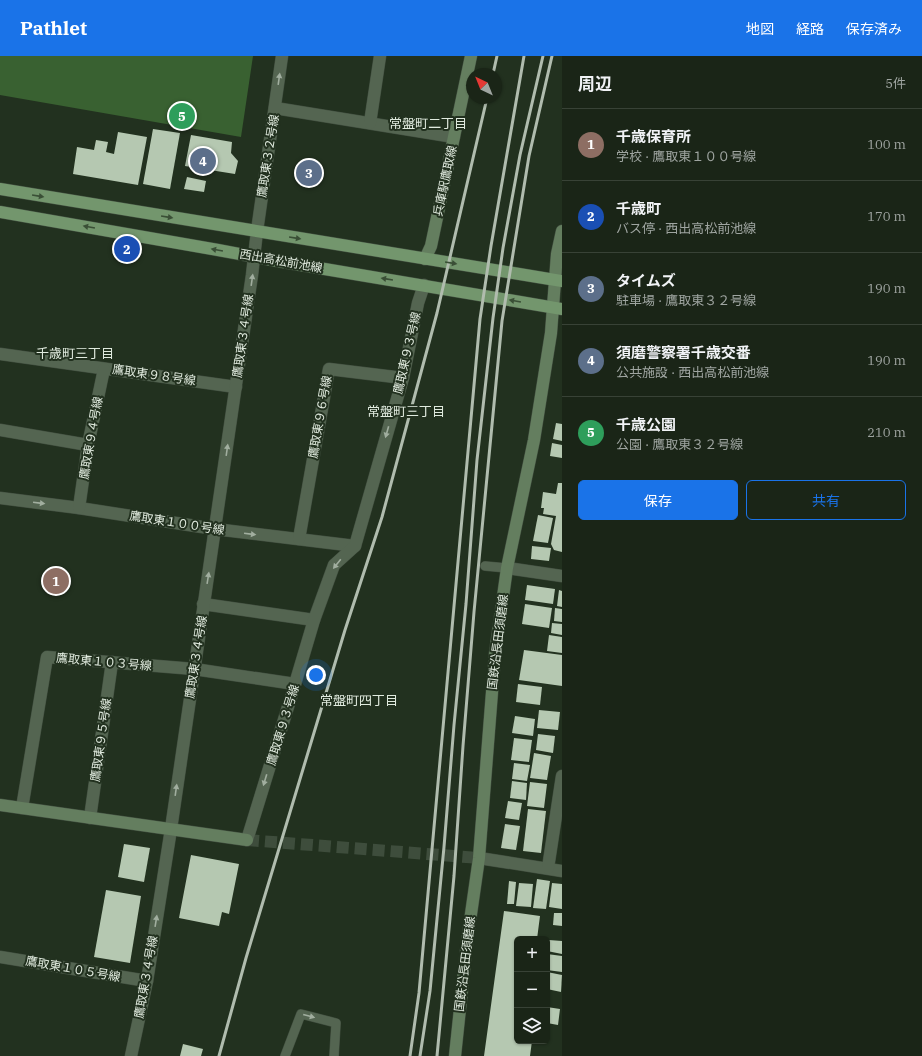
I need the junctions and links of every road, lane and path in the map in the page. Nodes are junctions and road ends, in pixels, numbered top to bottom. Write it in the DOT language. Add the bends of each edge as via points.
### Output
graph roads {
  1 [pos="282,56"];
  2 [pos="380,56"];
  3 [pos="472,56"];
  4 [pos="275,108"];
  5 [pos="370,123"];
  6 [pos="454,137"];
  7 [pos="0,189"];
  8 [pos="0,212"];
  9 [pos="256,231"];
  10 [pos="562,231"];
  11 [pos="255,257"];
  12 [pos="425,259"];
  13 [pos="559,280"];
  14 [pos="424,285"];
  15 [pos="558,309"];
  16 [pos="0,354"];
  17 [pos="104,369"];
  18 [pos="402,378"];
  19 [pos="236,386"];
  20 [pos="0,430"];
  21 [pos="88,445"];
  22 [pos="0,498"];
  23 [pos="79,508"];
  24 [pos="215,529"];
  25 [pos="299,539"];
  26 [pos="358,546"];
  27 [pos="485,566"];
  28 [pos="507,568"];
  29 [pos="562,576"];
  30 [pos="204,604"];
  31 [pos="314,620"];
  32 [pos="112,662"];
  33 [pos="194,669"];
  34 [pos="295,684"];
  35 [pos="562,776"];
  36 [pos="0,805"];
  37 [pos="22,808"];
  38 [pos="90,818"];
  39 [pos="171,829"];
  40 [pos="479,858"];
  41 [pos="548,868"];
  42 [pos="562,871"];
  43 [pos="0,957"];
  44 [pos="147,981"];
  45 [pos="131,1056"];
  46 [pos="285,1056"];
  47 [pos="334,1056"];
  48 [pos="455,1056"];
  4 -- 1 [label="street, 鷹取東３２号線, one-way"];
  2 -- 5 [label="street"];
  3 -- 6 [label="street, 兵庫駅鷹取線"];
  4 -- 5 [label="street"];
  4 -- 9 [label="street, 鷹取東３２号線"];
  5 -- 6 [label="street"];
  6 -- 12 [label="street, 兵庫駅鷹取線"];
  7 -- 9 [label="main road, 西出高松前池線, one-way"];
  11 -- 8 [label="main road, 西出高松前池線, one-way"];
  9 -- 11 [label="street, 鷹取東３２号線"];
  9 -- 12 [label="main road, 西出高松前池線, one-way"];
  10 -- 13 [label="street, 国鉄沿長田須磨線" via="557,254"];
  14 -- 11 [label="main road, 西出高松前池線, one-way"];
  19 -- 11 [label="street, 鷹取東３４号線, one-way"];
  12 -- 13 [label="main road, 西出高松前池線, one-way"];
  13 -- 15 [label="street, 国鉄沿長田須磨線"];
  15 -- 14 [label="main road, 西出高松前池線, one-way"];
  14 -- 18 [label="street, 鷹取東９３号線"];
  15 -- 28 [label="street, 国鉄沿長田須磨線" via="551,333 534,440"];
  16 -- 17 [label="street, 鷹取東９８号線"];
  17 -- 19 [label="street, 鷹取東９８号線"];
  17 -- 21 [label="street, 鷹取東９４号線"];
  18 -- 25 [label="street, 鷹取東９６号線" via="329,369"];
  18 -- 26 [label="street, 鷹取東９３号線, one-way"];
  24 -- 19 [label="street, 鷹取東３４号線, one-way"];
  20 -- 21 [label="street"];
  21 -- 23 [label="street, 鷹取東９４号線"];
  22 -- 23 [label="street, 鷹取東１００号線, one-way"];
  23 -- 24 [label="street, 鷹取東１００号線"];
  24 -- 25 [label="street, 鷹取東１００号線, one-way"];
  30 -- 24 [label="street, 鷹取東３４号線, one-way"];
  25 -- 26 [label="street, 鷹取東１００号線"];
  26 -- 31 [label="street, 鷹取東９３号線, one-way" via="334,566"];
  27 -- 28 [label="lane"];
  28 -- 29 [label="street"];
  28 -- 40 [label="street, 国鉄沿長田須磨線" via="495,654"];
  30 -- 31 [label="street"];
  30 -- 33 [label="street, 鷹取東３４号線"];
  31 -- 34 [label="street, 鷹取東９３号線"];
  32 -- 33 [label="street, 鷹取東１０３号線"];
  32 -- 37 [label="street, 鷹取東１０３号線" via="47,657"];
  32 -- 38 [label="street, 鷹取東９５号線"];
  33 -- 34 [label="street, 鷹取東１０３号線"];
  39 -- 33 [label="street, 鷹取東３４号線, one-way"];
  34 -- 39 [label="street, 鷹取東９３号線, one-way" via="247,840"];
  35 -- 41 [label="street"];
  36 -- 37 [label="street, 鷹取東９３号線"];
  37 -- 38 [label="street, 鷹取東９３号線"];
  38 -- 39 [label="street, 鷹取東９３号線"];
  44 -- 39 [label="street, 鷹取東３４号線, one-way"];
  40 -- 41 [label="street"];
  40 -- 48 [label="street, 国鉄沿長田須磨線"];
  41 -- 42 [label="street"];
  43 -- 44 [label="street, 鷹取東１０５号線"];
  44 -- 45 [label="street, 鷹取東３４号線"];
  46 -- 47 [label="lane, one-way" via="301,1014 336,1023"];
}
